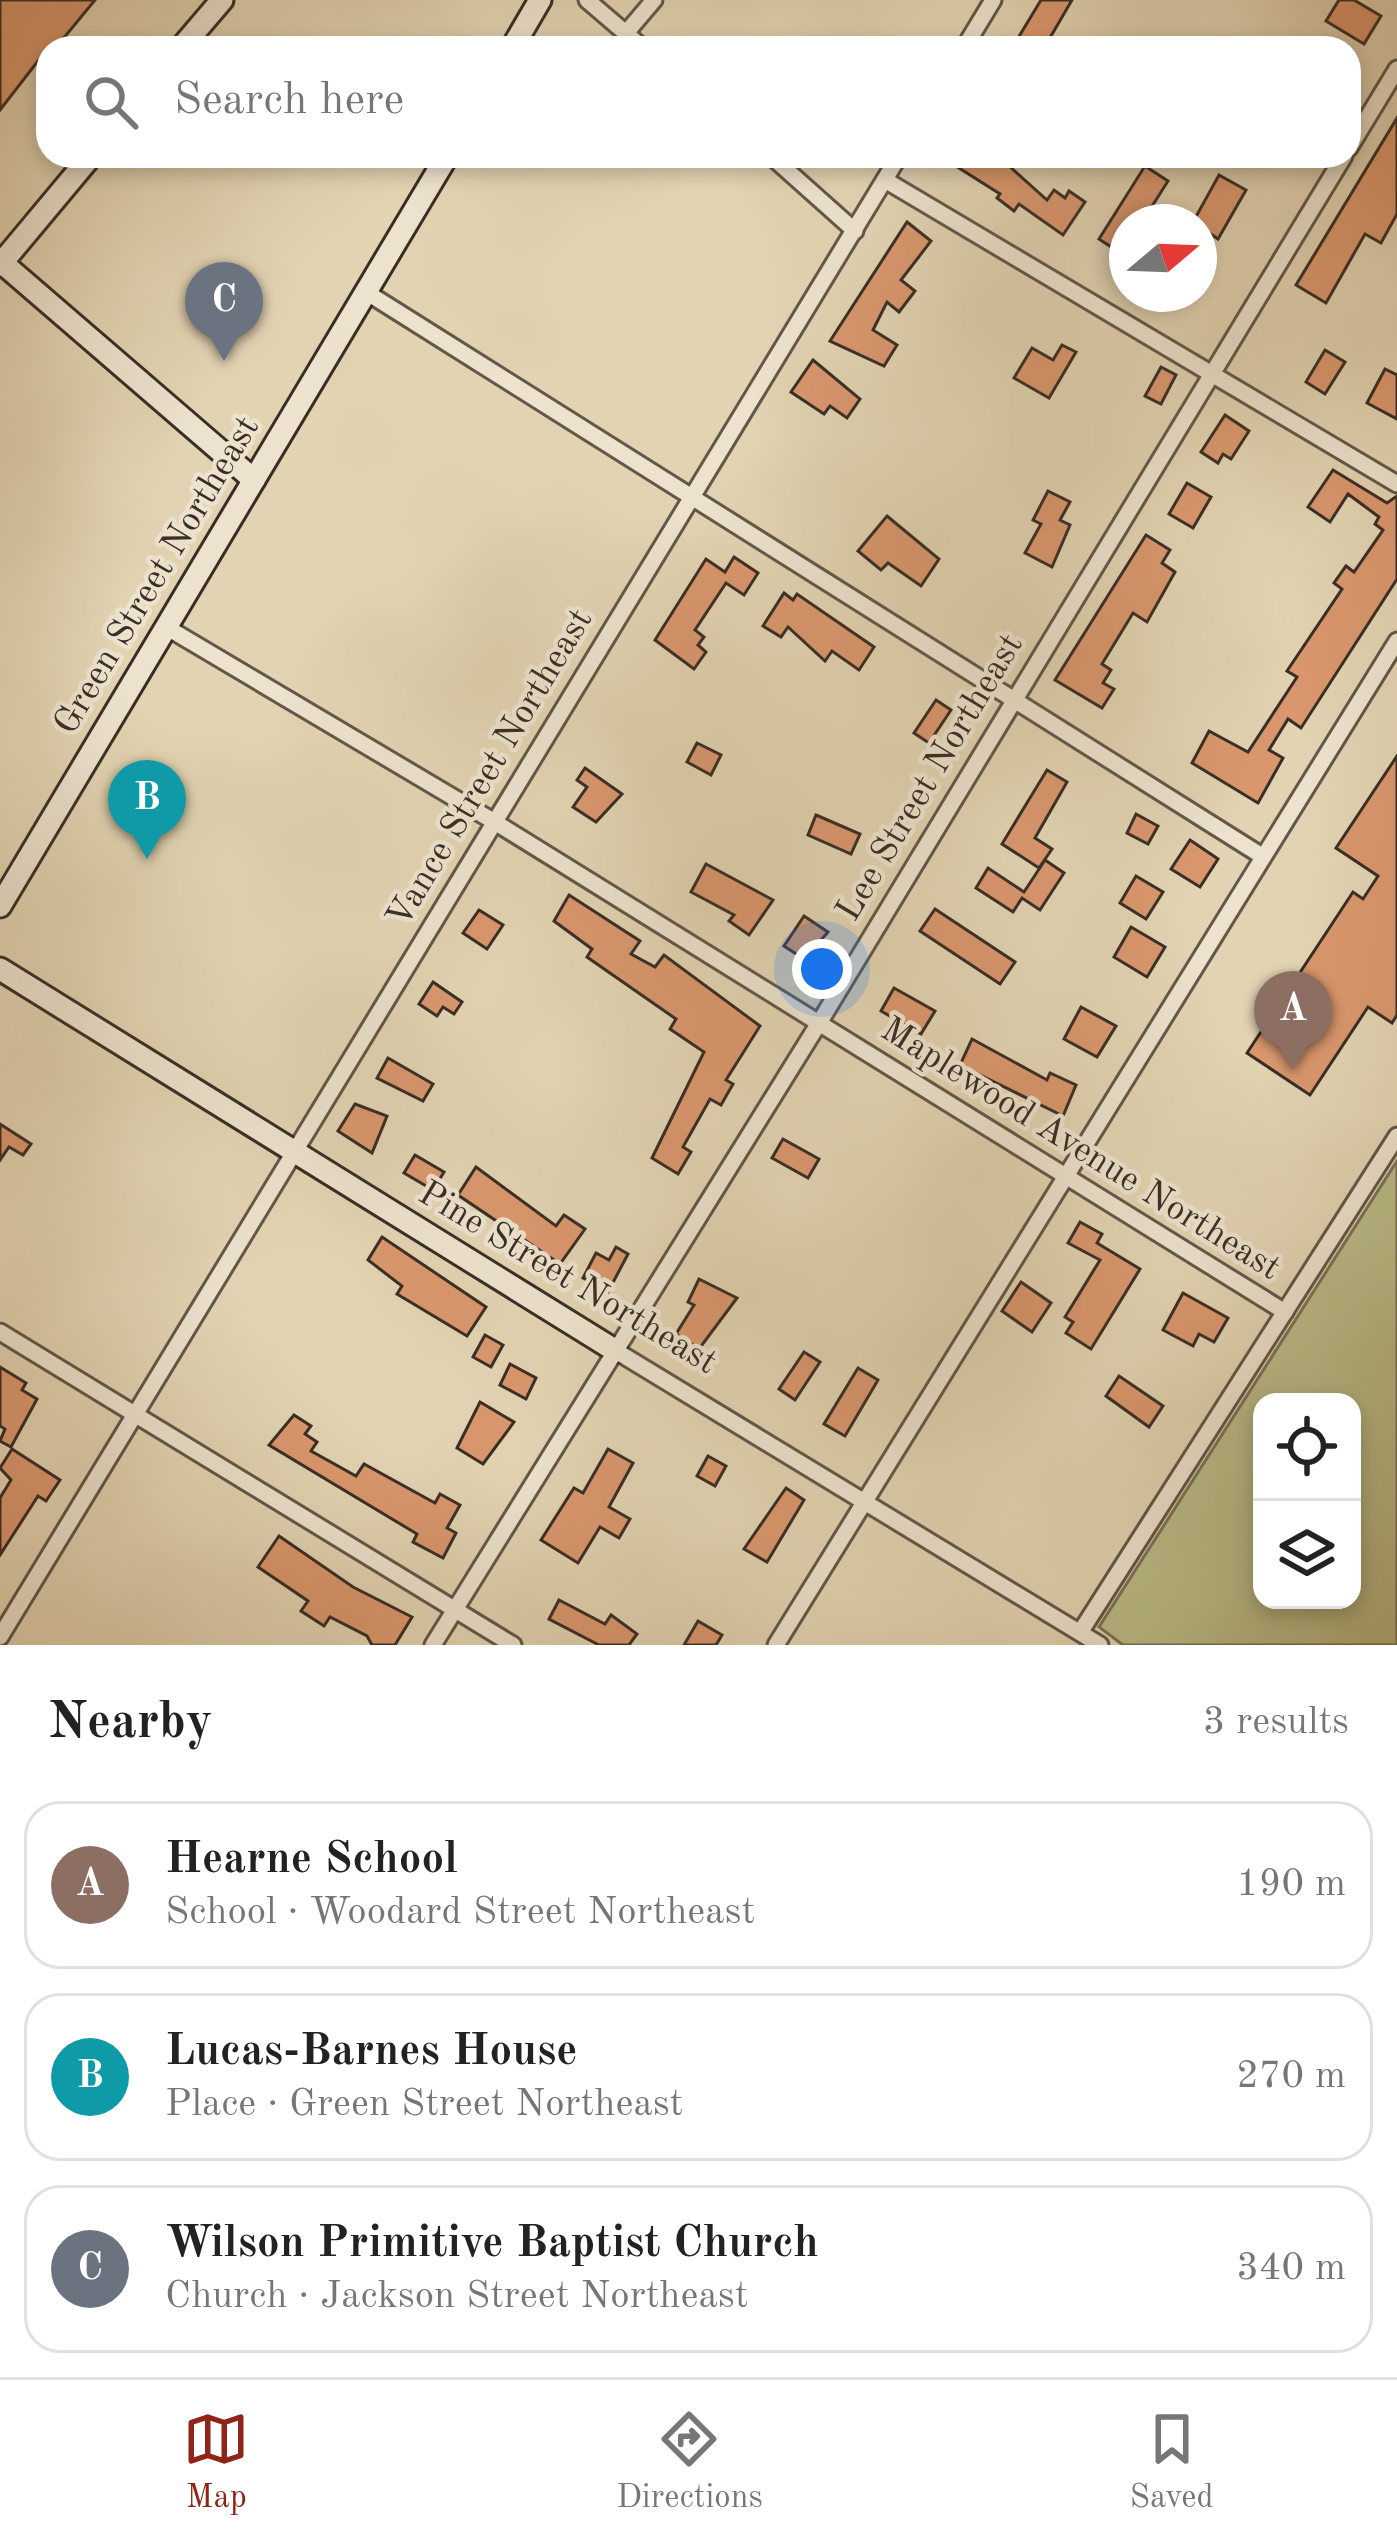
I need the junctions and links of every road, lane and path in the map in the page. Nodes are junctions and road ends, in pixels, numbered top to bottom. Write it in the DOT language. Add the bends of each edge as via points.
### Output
graph roads {
  1 [pos="222,0"];
  2 [pos="540,0"];
  3 [pos="587,0"];
  4 [pos="654,0"];
  5 [pos="993,0"];
  6 [pos="626,33"];
  7 [pos="191,36"];
  8 [pos="519,36"];
  9 [pos="630,36"];
  10 [pos="971,36"];
  11 [pos="1397,69"];
  12 [pos="1361,128"];
  13 [pos="81,168"];
  14 [pos="440,168"];
  15 [pos="784,168"];
  16 [pos="892,168"];
  17 [pos="1337,168"];
  18 [pos="885,180"];
  19 [pos="855,231"];
  20 [pos="1,263"];
  21 [pos="366,292"];
  22 [pos="1211,375"];
  23 [pos="254,479"];
  24 [pos="1397,484"];
  25 [pos="691,500"];
  26 [pos="166,627"];
  27 [pos="1397,641"];
  28 [pos="1013,700"];
  29 [pos="493,820"];
  30 [pos="1262,856"];
  31 [pos="0,906"];
  32 [pos="0,969"];
  33 [pos="819,1024"];
  34 [pos="1397,1136"];
  35 [pos="295,1152"];
  36 [pos="1065,1178"];
  37 [pos="1285,1312"];
  38 [pos="0,1332"];
  39 [pos="616,1352"];
  40 [pos="136,1414"];
  41 [pos="867,1499"];
  42 [pos="454,1612"];
  43 [pos="1081,1631"];
  44 [pos="0,1637"];
  45 [pos="434,1645"];
  46 [pos="513,1645"];
  47 [pos="776,1645"];
  48 [pos="1100,1645"];
  1 -- 7 [label="street"];
  2 -- 8 [label="street"];
  3 -- 6 [label="street"];
  4 -- 6 [label="street"];
  5 -- 10 [label="street"];
  6 -- 9 [label="street"];
  11 -- 12 [label="street"];
  13 -- 20 [label="street"];
  14 -- 21 [label="street, Green Street Northeast"];
  15 -- 19 [label="street"];
  16 -- 18 [label="street, Vance Street Northeast"];
  17 -- 22 [label="street, Lee Street Northeast"];
  18 -- 19 [label="street, Vance Street Northeast"];
  18 -- 22 [label="street"];
  19 -- 25 [label="street, Vance Street Northeast"];
  20 -- 23 [label="street"];
  21 -- 23 [label="street, Green Street Northeast"];
  21 -- 25 [label="street"];
  22 -- 24 [label="street"];
  22 -- 28 [label="street, Lee Street Northeast"];
  23 -- 26 [label="street, Green Street Northeast"];
  25 -- 28 [label="street"];
  25 -- 29 [label="street, Vance Street Northeast"];
  26 -- 29 [label="street, Maplewood Avenue Northeast"];
  26 -- 31 [label="street, Green Street Northeast"];
  27 -- 30 [label="street"];
  28 -- 30 [label="street"];
  28 -- 33 [label="street, Lee Street Northeast"];
  29 -- 33 [label="street, Maplewood Avenue Northeast"];
  29 -- 35 [label="street, Vance Street Northeast"];
  30 -- 36 [label="street"];
  32 -- 35 [label="street, Pine Street Northeast"];
  33 -- 36 [label="street, Maplewood Avenue Northeast"];
  33 -- 39 [label="street, Lee Street Northeast"];
  34 -- 37 [label="street"];
  35 -- 39 [label="street, Pine Street Northeast"];
  35 -- 40 [label="street, Vance Street Northeast"];
  36 -- 37 [label="street, Maplewood Avenue Northeast"];
  36 -- 41 [label="street"];
  37 -- 43 [label="street"];
  38 -- 40 [label="street"];
  39 -- 41 [label="street, Pine Street Northeast"];
  39 -- 42 [label="street, Lee Street Northeast"];
  40 -- 42 [label="street"];
  40 -- 44 [label="street, Vance Street Northeast"];
  41 -- 43 [label="street, Pine Street Northeast"];
  41 -- 47 [label="street"];
  42 -- 45 [label="street, Lee Street Northeast"];
  42 -- 46 [label="street"];
  43 -- 48 [label="street, Pine Street Northeast"];
}
